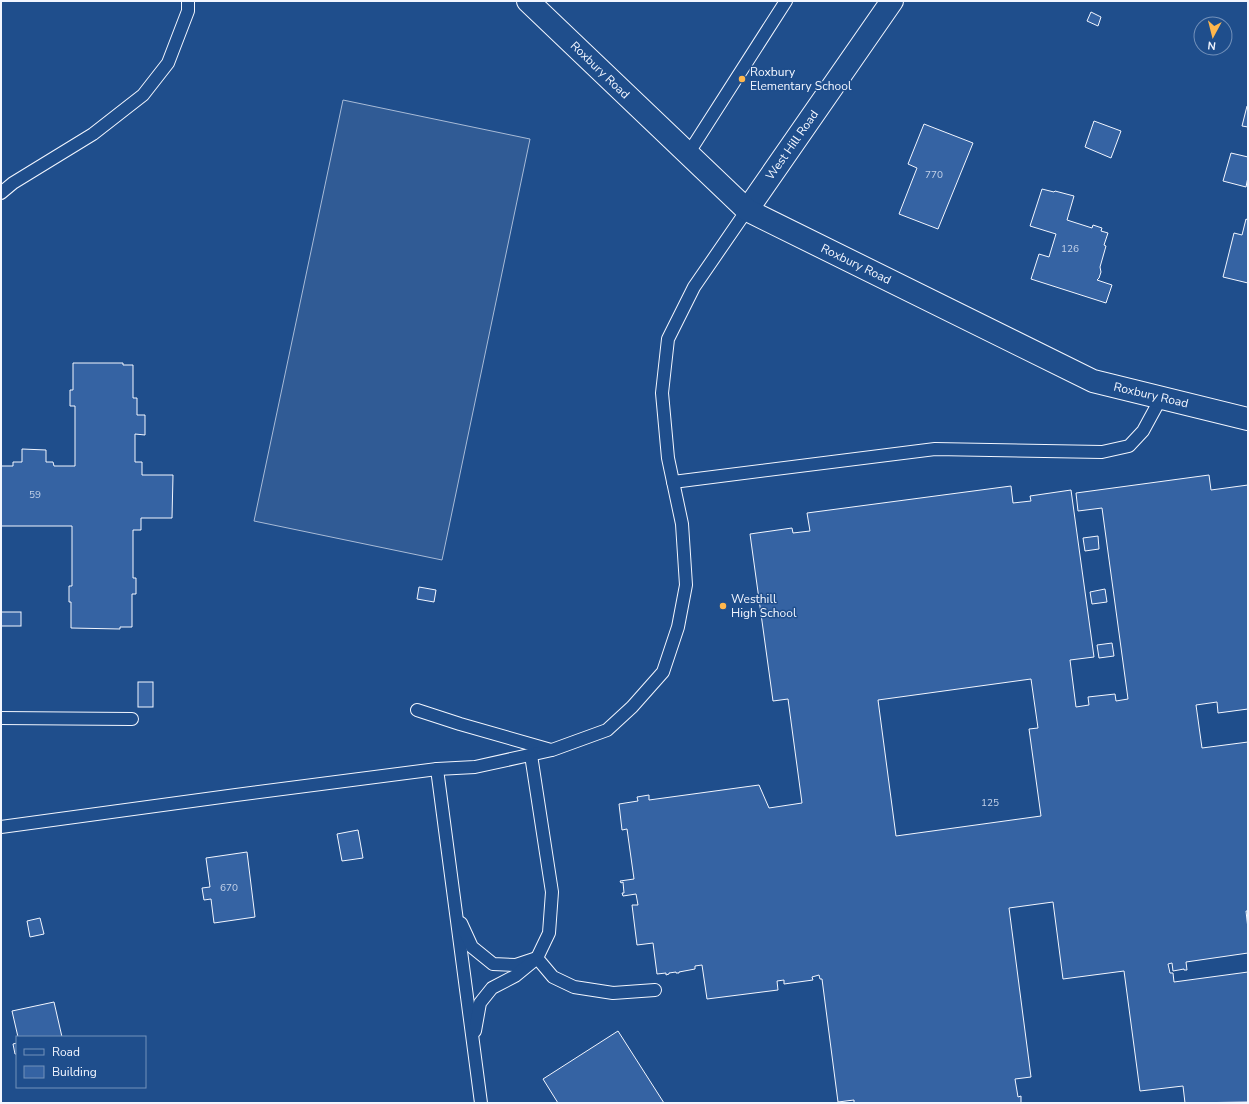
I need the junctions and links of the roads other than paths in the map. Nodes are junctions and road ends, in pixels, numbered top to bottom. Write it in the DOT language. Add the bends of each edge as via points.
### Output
graph roads {
  1 [pos="188,1"];
  2 [pos="528,1"];
  3 [pos="786,1"];
  4 [pos="892,1"];
  5 [pos="688,154"];
  6 [pos="1,193"];
  7 [pos="747,210"];
  8 [pos="1161,398"];
  9 [pos="1248,419"];
  10 [pos="673,482"];
  11 [pos="417,710"];
  12 [pos="1,718"];
  13 [pos="132,719"];
  14 [pos="552,750"];
  15 [pos="531,755"];
  16 [pos="437,770"];
  17 [pos="1,827"];
  18 [pos="456,913"];
  19 [pos="537,958"];
  20 [pos="655,990"];
  21 [pos="473,1040"];
  22 [pos="481,1103"];
  1 -- 6 [label="lane" via="188,11 168,63 143,95 93,134"];
  2 -- 5 [label="street, Roxbury Road"];
  3 -- 5 [label="lane"];
  4 -- 7 [label="street, West Hill Road"];
  5 -- 7 [label="street, Roxbury Road"];
  7 -- 8 [label="street, Roxbury Road" via="1093,381"];
  7 -- 10 [label="lane" via="694,287 668,338 662,393 668,458"];
  8 -- 9 [label="street, Roxbury Road"];
  8 -- 10 [label="lane" via="1144,431 1129,446 1116,450 935,450"];
  10 -- 14 [label="lane" via="682,524 686,585 678,627 663,672 632,707 607,730"];
  11 -- 14 [label="lane"];
  12 -- 13 [label="lane"];
  14 -- 15 [label="lane"];
  15 -- 16 [label="lane" via="475,767"];
  15 -- 19 [label="lane" via="552,892 549,933"];
  16 -- 17 [label="lane"];
  16 -- 18 [label="lane"];
  18 -- 19 [label="lane" via="472,947 493,964 516,965"];
  18 -- 21 [label="lane"];
  19 -- 20 [label="lane" via="553,977 574,987 613,993"];
  19 -- 21 [label="lane" via="515,976 492,988 480,1003"];
  21 -- 22 [label="lane"];
}
